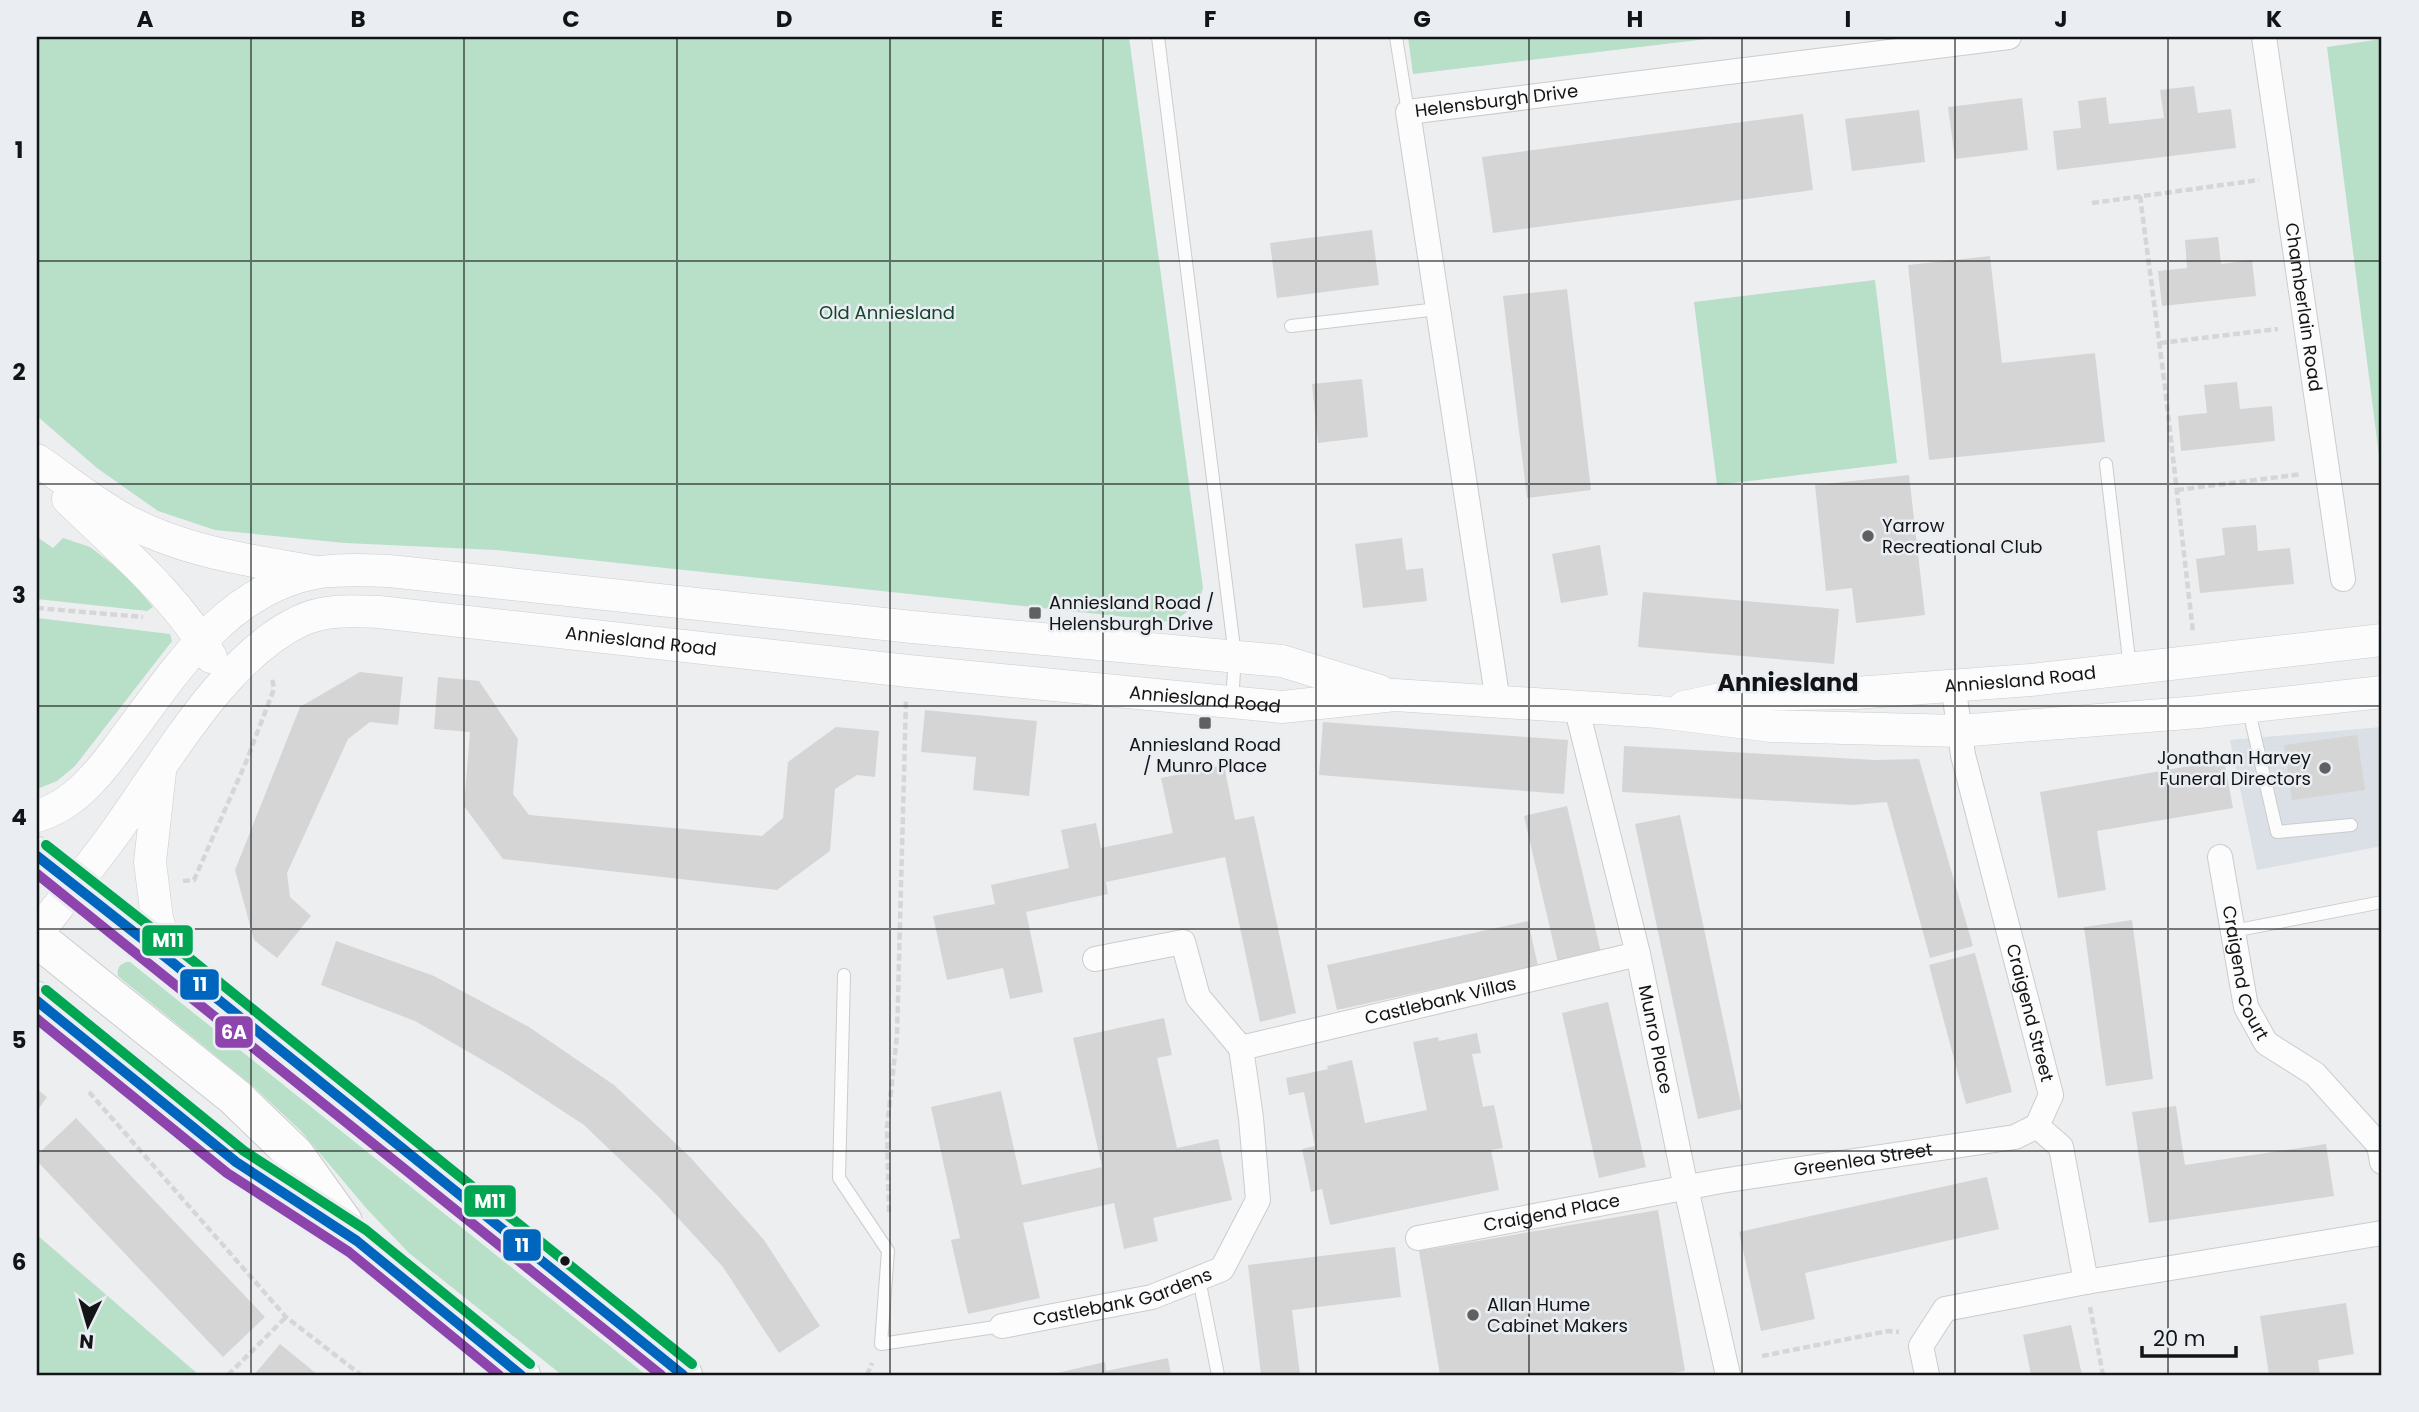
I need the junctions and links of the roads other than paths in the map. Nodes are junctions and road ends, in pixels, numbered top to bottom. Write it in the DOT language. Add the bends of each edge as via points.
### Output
graph roads {
  1 [pos="1158,37"];
  2 [pos="1396,37"];
  3 [pos="2009,37"];
  4 [pos="2264,37"];
  5 [pos="1408,112"];
  6 [pos="1438,309"];
  7 [pos="1291,326"];
  8 [pos="37,460"];
  9 [pos="2106,464"];
  10 [pos="37,468"];
  11 [pos="318,572"];
  12 [pos="2343,579"];
  13 [pos="201,639"];
  14 [pos="2382,640"];
  15 [pos="1235,656"];
  16 [pos="2130,668"];
  17 [pos="225,680"];
  18 [pos="1953,684"];
  19 [pos="2382,692"];
  20 [pos="1395,695"];
  21 [pos="1232,702"];
  22 [pos="1498,702"];
  23 [pos="1576,706"];
  24 [pos="2248,706"];
  25 [pos="1659,712"];
  26 [pos="1959,731"];
  27 [pos="161,767"];
  28 [pos="37,816"];
  29 [pos="2351,825"];
  30 [pos="37,856"];
  31 [pos="2220,857"];
  32 [pos="74,885"];
  33 [pos="2382,902"];
  34 [pos="2232,931"];
  35 [pos="37,936"];
  36 [pos="1638,954"];
  37 [pos="168,959"];
  38 [pos="1095,959"];
  39 [pos="844,975"];
  40 [pos="37,1001"];
  41 [pos="1241,1048"];
  42 [pos="2037,1126"];
  43 [pos="2382,1162"];
  44 [pos="1686,1188"];
  45 [pos="2382,1233"];
  46 [pos="1418,1238"];
  47 [pos="356,1241"];
  48 [pos="1199,1279"];
  49 [pos="2086,1282"];
  50 [pos="1002,1326"];
  51 [pos="521,1375"];
  52 [pos="683,1375"];
  53 [pos="1218,1375"];
  54 [pos="1728,1375"];
  55 [pos="1927,1375"];
  1 -- 15 [label="lane"];
  2 -- 5 [label="lane"];
  3 -- 5 [label="street, Helensburgh Drive"];
  4 -- 12 [label="street, Chamberlain Road"];
  5 -- 6 [label="street, Helensburgh Drive"];
  6 -- 7 [label="lane"];
  6 -- 22 [label="street, Helensburgh Drive"];
  8 -- 11 [label="street, Anniesland Road" via="123,519 171,541 210,553"];
  9 -- 16 [label="lane"];
  10 -- 13 [label="street" via="135,563"];
  11 -- 13 [label="street, Anniesland Road" via="259,593"];
  11 -- 15 [label="street, Anniesland Road" via="389,571"];
  13 -- 17 [label="street"];
  13 -- 28 [label="street, Anniesland Road" via="91,782 66,802"];
  14 -- 16 [label="street, Anniesland Road"];
  15 -- 20 [label="street, Anniesland Road" via="1282,661"];
  15 -- 21 [label="lane"];
  16 -- 18 [label="street, Anniesland Road"];
  17 -- 21 [label="street, Anniesland Road" via="267,641 299,621 344,611"];
  17 -- 27 [label="street, Anniesland Road"];
  18 -- 25 [label="street, Anniesland Road" via="1855,693 1739,695"];
  18 -- 26 [label="street, Craigend Street"];
  19 -- 24 [label="street, Anniesland Road"];
  20 -- 21 [label="street, Anniesland Road" via="1282,707"];
  20 -- 22 [label="street, Anniesland Road"];
  22 -- 23 [label="street, Anniesland Road"];
  23 -- 25 [label="street, Anniesland Road"];
  23 -- 36 [label="street, Munro Place"];
  24 -- 26 [label="street, Anniesland Road"];
  24 -- 29 [label="lane" via="2277,832"];
  25 -- 26 [label="street, Anniesland Road" via="1771,726"];
  26 -- 42 [label="street, Craigend Street" via="2051,1096"];
  27 -- 32 [label="street, Anniesland Road"];
  27 -- 37 [label="street" via="150,862"];
  30 -- 32 [label="main road"];
  31 -- 34 [label="street, Craigend Court"];
  32 -- 35 [label="street, Anniesland Road"];
  32 -- 37 [label="main road"];
  33 -- 34 [label="lane"];
  34 -- 43 [label="street, Craigend Court" via="2246,1007 2266,1043 2315,1074 2379,1145"];
  35 -- 47 [label="main road" via="275,1134"];
  36 -- 41 [label="street, Castlebank Villas"];
  36 -- 44 [label="street, Munro Place"];
  37 -- 52 [label="main road"];
  38 -- 41 [label="street" via="1183,942 1198,997"];
  39 -- 50 [label="lane" via="839,1178 888,1251 881,1345"];
  40 -- 47 [label="main road" via="236,1162"];
  41 -- 48 [label="street, Castlebank Gardens" via="1258,1200 1222,1269"];
  42 -- 44 [label="street, Greenlea Street" via="2015,1137"];
  42 -- 49 [label="street" via="2061,1147"];
  44 -- 46 [label="street, Craigend Place"];
  44 -- 54 [label="street, Munro Place"];
  45 -- 49 [label="street"];
  47 -- 51 [label="main road"];
  48 -- 50 [label="street, Castlebank Gardens" via="1152,1297"];
  48 -- 53 [label="lane"];
  49 -- 55 [label="street" via="1945,1309 1921,1346"];
}
